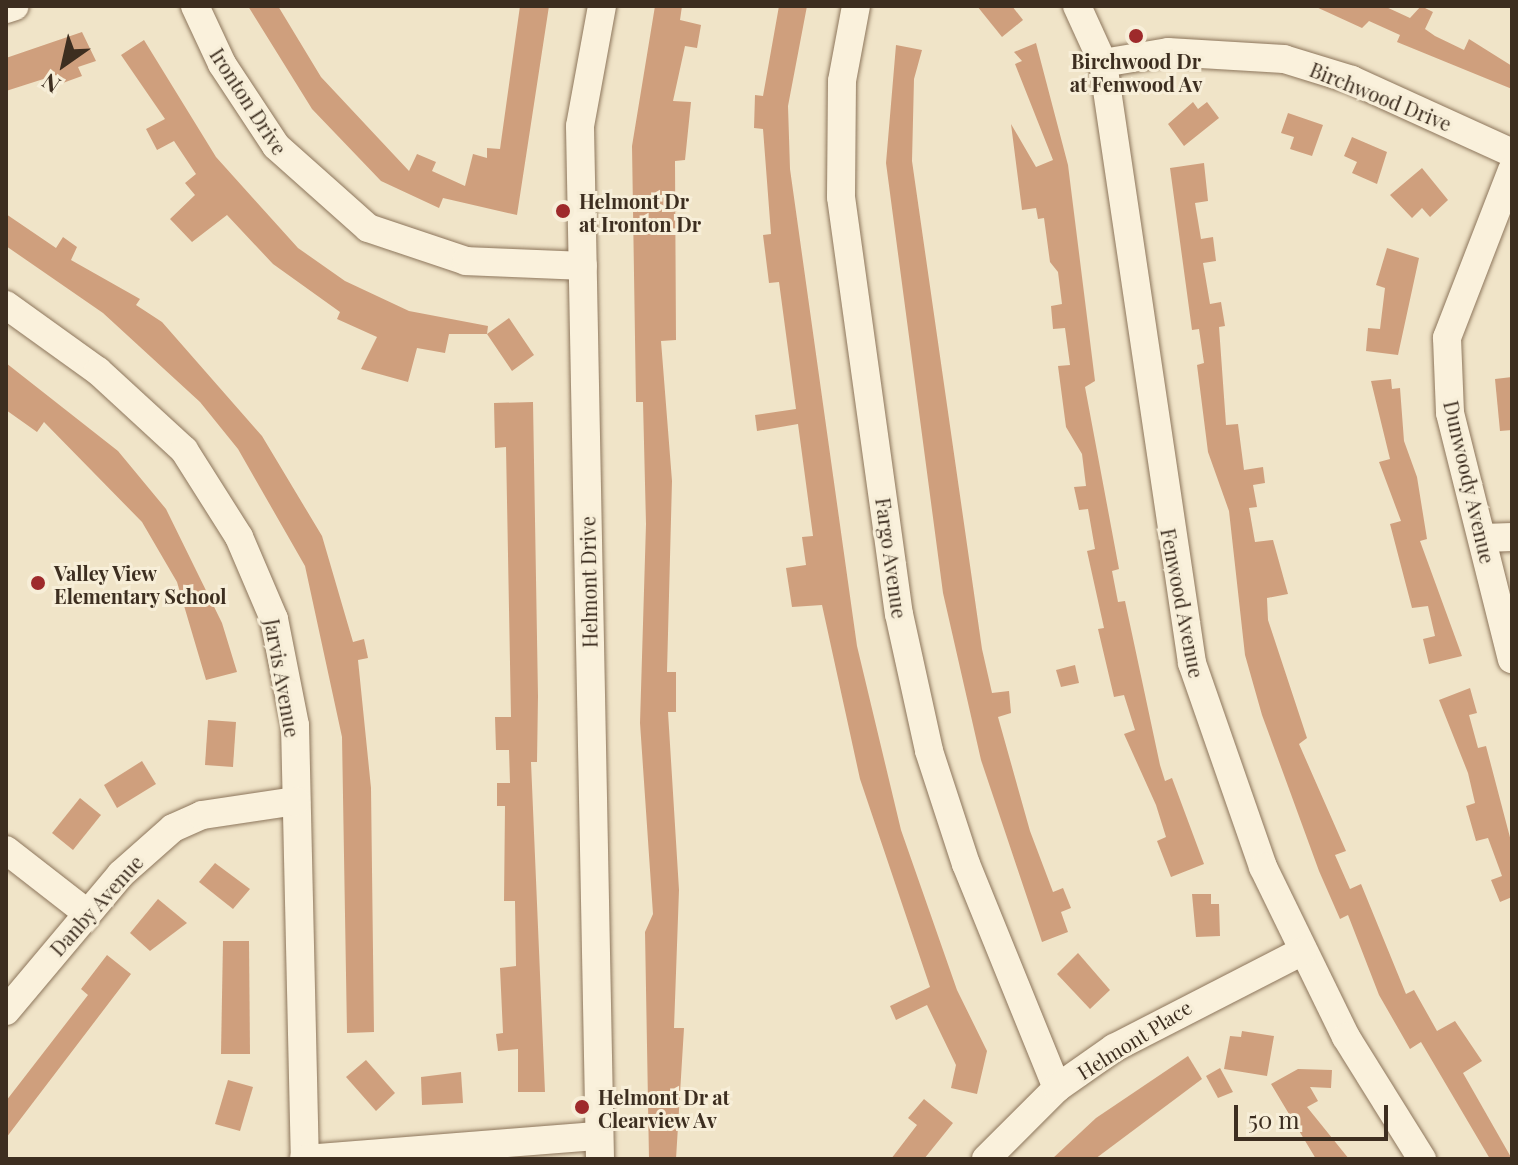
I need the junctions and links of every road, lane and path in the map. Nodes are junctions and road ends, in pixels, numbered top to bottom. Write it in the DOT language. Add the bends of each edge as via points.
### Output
graph roads {
  1 [pos="15,6"];
  2 [pos="195,6"];
  3 [pos="602,6"];
  4 [pos="856,6"];
  5 [pos="1077,6"];
  6 [pos="6,9"];
  7 [pos="1103,63"];
  8 [pos="1512,153"];
  9 [pos="1512,170"];
  10 [pos="583,266"];
  11 [pos="6,305"];
  12 [pos="1512,537"];
  13 [pos="1483,538"];
  14 [pos="1512,659"];
  15 [pos="296,801"];
  16 [pos="6,850"];
  17 [pos="87,913"];
  18 [pos="1303,951"];
  19 [pos="6,1011"];
  20 [pos="1057,1088"];
  21 [pos="599,1148"];
  22 [pos="305,1159"];
  23 [pos="986,1159"];
  24 [pos="1422,1159"];
  1 -- 6 [label="street"];
  2 -- 10 [label="street, Ironton Drive" via="222,64 276,146 368,228 424,253 466,261"];
  3 -- 10 [label="street, Helmont Drive" via="580,126"];
  4 -- 20 [label="street, Fargo Avenue" via="842,81 841,197 899,614 929,751 961,851"];
  5 -- 7 [label="street, Fenwood Avenue"];
  7 -- 8 [label="street, Birchwood Drive" via="1168,52 1284,59 1352,80"];
  7 -- 18 [label="street, Fenwood Avenue" via="1156,458 1192,663 1243,819"];
  9 -- 13 [label="street, Dunwoody Avenue" via="1447,338 1450,413"];
  10 -- 21 [label="street, Helmont Drive"];
  11 -- 15 [label="street, Jarvis Avenue" via="166,430 229,518 274,619 295,725"];
  12 -- 13 [label="street"];
  13 -- 14 [label="street, Dunwoody Avenue"];
  15 -- 17 [label="street, Danby Avenue" via="202,815 173,828"];
  15 -- 22 [label="street, Jarvis Avenue"];
  16 -- 17 [label="street"];
  17 -- 19 [label="street, Danby Avenue"];
  18 -- 20 [label="street, Helmont Place" via="1162,1017"];
  18 -- 24 [label="street, Fenwood Avenue"];
  20 -- 23 [label="street, Helmont Place"];
  21 -- 22 [label="street"];
}
